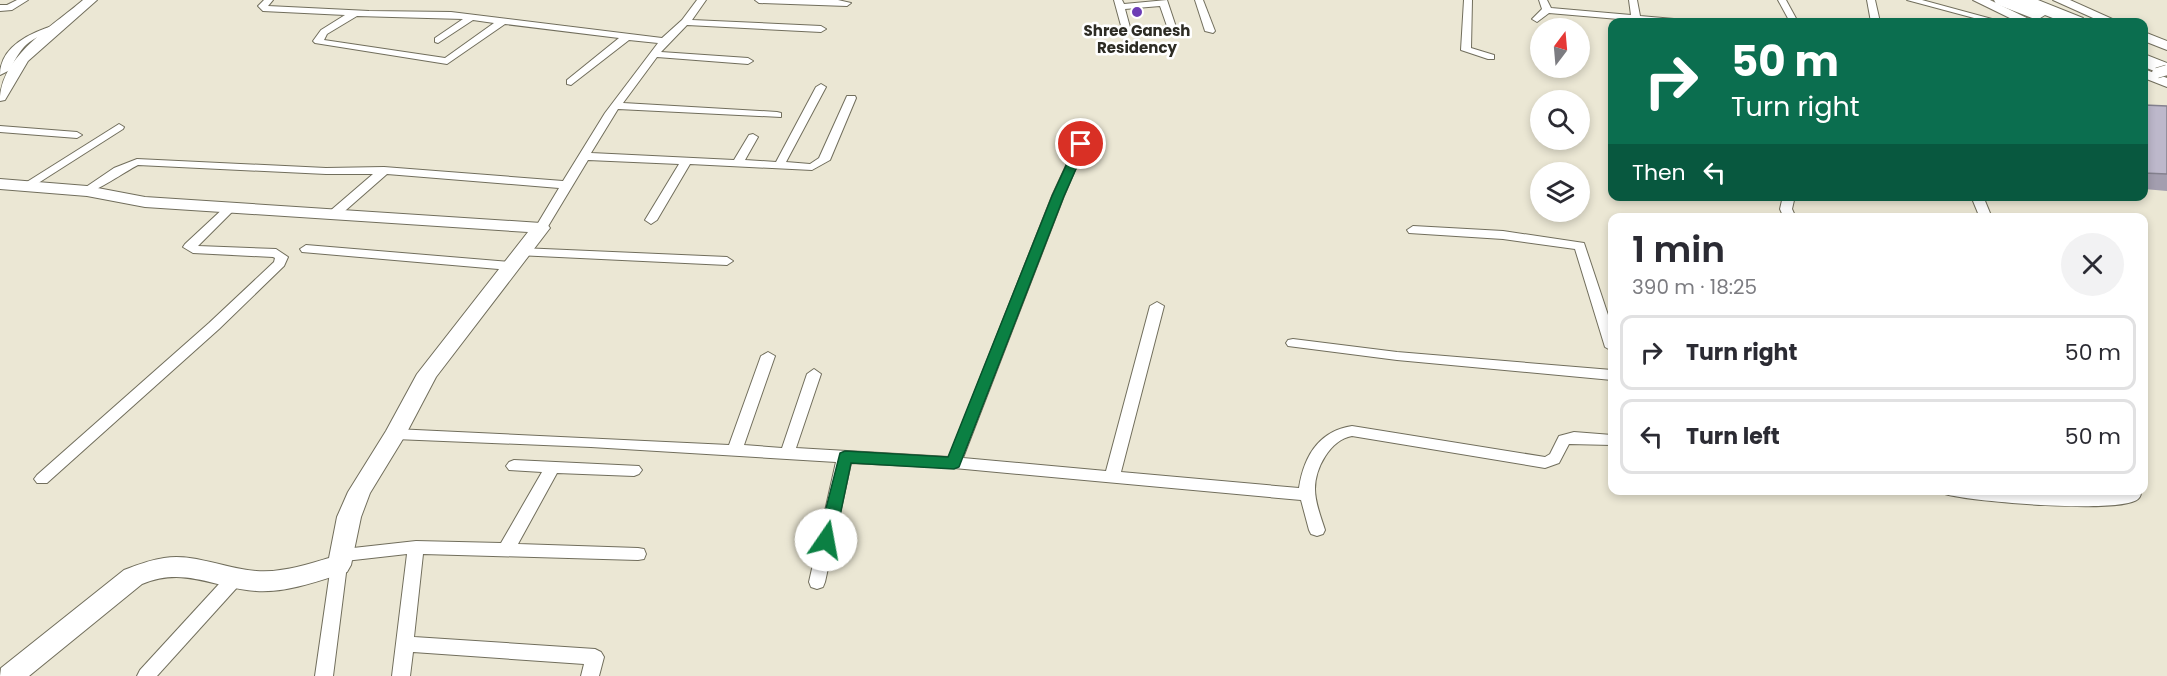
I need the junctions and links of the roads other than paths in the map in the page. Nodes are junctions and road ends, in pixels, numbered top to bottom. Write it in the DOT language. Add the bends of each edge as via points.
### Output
graph roads {
  1 [pos="24,0"];
  2 [pos="91,0"];
  3 [pos="269,0"];
  4 [pos="702,0"];
  5 [pos="759,0"];
  6 [pos="1199,0"];
  7 [pos="1468,0"];
  8 [pos="1543,0"];
  9 [pos="1633,0"];
  10 [pos="1782,0"];
  11 [pos="1871,0"];
  12 [pos="1911,0"];
  13 [pos="1979,0"];
  14 [pos="2002,0"];
  15 [pos="2023,0"];
  16 [pos="2059,0"];
  17 [pos="1163,1"];
  18 [pos="847,3"];
  19 [pos="1119,3"];
  20 [pos="5,8"];
  21 [pos="1547,10"];
  22 [pos="356,13"];
  23 [pos="0,14"];
  24 [pos="472,17"];
  25 [pos="1538,18"];
  26 [pos="1636,18"];
  27 [pos="1792,18"];
  28 [pos="1875,18"];
  29 [pos="1982,18"];
  30 [pos="2019,18"];
  31 [pos="2045,18"];
  32 [pos="2067,18"];
  33 [pos="2102,18"];
  34 [pos="502,22"];
  35 [pos="685,22"];
  36 [pos="59,27"];
  37 [pos="1171,27"];
  38 [pos="821,29"];
  39 [pos="1126,31"];
  40 [pos="1210,31"];
  41 [pos="626,37"];
  42 [pos="2148,38"];
  43 [pos="438,40"];
  44 [pos="664,42"];
  45 [pos="2167,46"];
  46 [pos="654,54"];
  47 [pos="2148,56"];
  48 [pos="1491,57"];
  49 [pos="748,61"];
  50 [pos="2158,71"];
  51 [pos="0,72"];
  52 [pos="571,82"];
  53 [pos="820,87"];
  54 [pos="0,97"];
  55 [pos="851,98"];
  56 [pos="615,106"];
  57 [pos="777,115"];
  58 [pos="120,127"];
  59 [pos="0,129"];
  60 [pos="77,135"];
  61 [pos="753,137"];
  62 [pos="1081,144"];
  63 [pos="583,156"];
  64 [pos="686,162"];
  65 [pos="737,164"];
  66 [pos="779,166"];
  67 [pos="384,170"];
  68 [pos="0,184"];
  69 [pos="566,185"];
  70 [pos="28,186"];
  71 [pos="87,191"];
  72 [pos="231,207"];
  73 [pos="334,214"];
  74 [pos="651,220"];
  75 [pos="541,228"];
  76 [pos="1413,230"];
  77 [pos="306,249"];
  78 [pos="516,259"];
  79 [pos="726,261"];
  80 [pos="1157,306"];
  81 [pos="1608,334"];
  82 [pos="1293,343"];
  83 [pos="768,356"];
  84 [pos="814,374"];
  85 [pos="1608,375"];
  86 [pos="395,434"];
  87 [pos="1608,440"];
  88 [pos="735,450"];
  89 [pos="787,454"];
  90 [pos="845,457"];
  91 [pos="954,463"];
  92 [pos="514,466"];
  93 [pos="554,467"];
  94 [pos="634,470"];
  95 [pos="1112,477"];
  96 [pos="42,479"];
  97 [pos="1308,495"];
  98 [pos="2012,495"];
  99 [pos="2133,495"];
  100 [pos="1317,530"];
  101 [pos="416,547"];
  102 [pos="506,550"];
  103 [pos="638,554"];
  104 [pos="340,560"];
  105 [pos="236,577"];
  106 [pos="817,582"];
  107 [pos="405,644"];
  108 [pos="10,676"];
  109 [pos="146,676"];
  110 [pos="324,676"];
  111 [pos="401,676"];
  112 [pos="591,676"];
  1 -- 20 [label="street"];
  2 -- 36 [label="street"];
  3 -- 22 [label="street" via="263,8"];
  4 -- 35 [label="street"];
  5 -- 18 [label="street"];
  6 -- 40 [label="street"];
  7 -- 48 [label="street" via="1466,51"];
  8 -- 21 [label="street"];
  9 -- 26 [label="street"];
  10 -- 27 [label="street"];
  11 -- 28 [label="street"];
  12 -- 29 [label="street"];
  13 -- 30 [label="street"];
  14 -- 31 [label="highway"];
  15 -- 32 [label="highway"];
  16 -- 33 [label="street"];
  17 -- 19 [label="street"];
  17 -- 37 [label="street"];
  19 -- 39 [label="street"];
  20 -- 23 [label="street"];
  21 -- 25 [label="street"];
  21 -- 26 [label="street"];
  22 -- 24 [label="street"];
  22 -- 34 [label="street" via="324,32 318,40 447,61"];
  24 -- 34 [label="street"];
  24 -- 43 [label="street"];
  34 -- 41 [label="street"];
  35 -- 38 [label="street"];
  35 -- 44 [label="street"];
  36 -- 51 [label="street" via="44,30 17,47 7,68"];
  36 -- 54 [label="street" via="21,59"];
  41 -- 44 [label="street"];
  41 -- 52 [label="street"];
  42 -- 45 [label="street"];
  44 -- 46 [label="street"];
  46 -- 49 [label="street"];
  46 -- 56 [label="street"];
  47 -- 50 [label="highway"];
  53 -- 66 [label="street"];
  55 -- 66 [label="street" via="821,164 812,168"];
  56 -- 57 [label="street"];
  56 -- 63 [label="street"];
  58 -- 70 [label="street"];
  59 -- 60 [label="street"];
  61 -- 65 [label="street"];
  62 -- 91 [label="street"];
  63 -- 64 [label="street"];
  63 -- 69 [label="street"];
  64 -- 65 [label="street"];
  64 -- 74 [label="street"];
  65 -- 66 [label="street"];
  67 -- 69 [label="street"];
  67 -- 71 [label="street" via="136,162"];
  67 -- 73 [label="street"];
  68 -- 70 [label="street"];
  69 -- 75 [label="street"];
  70 -- 71 [label="street"];
  71 -- 72 [label="street" via="145,202"];
  72 -- 73 [label="street"];
  72 -- 96 [label="street" via="189,247 276,253 282,257 280,263"];
  73 -- 75 [label="street"];
  75 -- 78 [label="street"];
  76 -- 81 [label="street" via="1503,235 1580,246"];
  77 -- 78 [label="street"];
  78 -- 79 [label="street"];
  78 -- 86 [label="street" via="436,361"];
  80 -- 95 [label="street"];
  82 -- 85 [label="street"];
  83 -- 88 [label="street"];
  84 -- 89 [label="street"];
  86 -- 88 [label="street"];
  86 -- 104 [label="street" via="359,492"];
  87 -- 97 [label="street" via="1564,440 1558,455 1545,463 1345,432 1331,437 1318,452 1308,481"];
  88 -- 89 [label="street"];
  89 -- 90 [label="street"];
  90 -- 91 [label="street"];
  90 -- 106 [label="street"];
  91 -- 95 [label="street"];
  92 -- 93 [label="street"];
  93 -- 94 [label="street"];
  93 -- 102 [label="street"];
  95 -- 97 [label="street"];
  97 -- 100 [label="street"];
  98 -- 99 [label="street" via="2126,499"];
  101 -- 102 [label="street"];
  101 -- 104 [label="street"];
  101 -- 107 [label="street"];
  102 -- 103 [label="street"];
  104 -- 105 [label="street" via="280,579 255,581"];
  104 -- 110 [label="street"];
  105 -- 108 [label="street" via="174,564 151,568 133,577"];
  105 -- 109 [label="street"];
  107 -- 111 [label="street"];
  107 -- 112 [label="street" via="595,657"];
}
